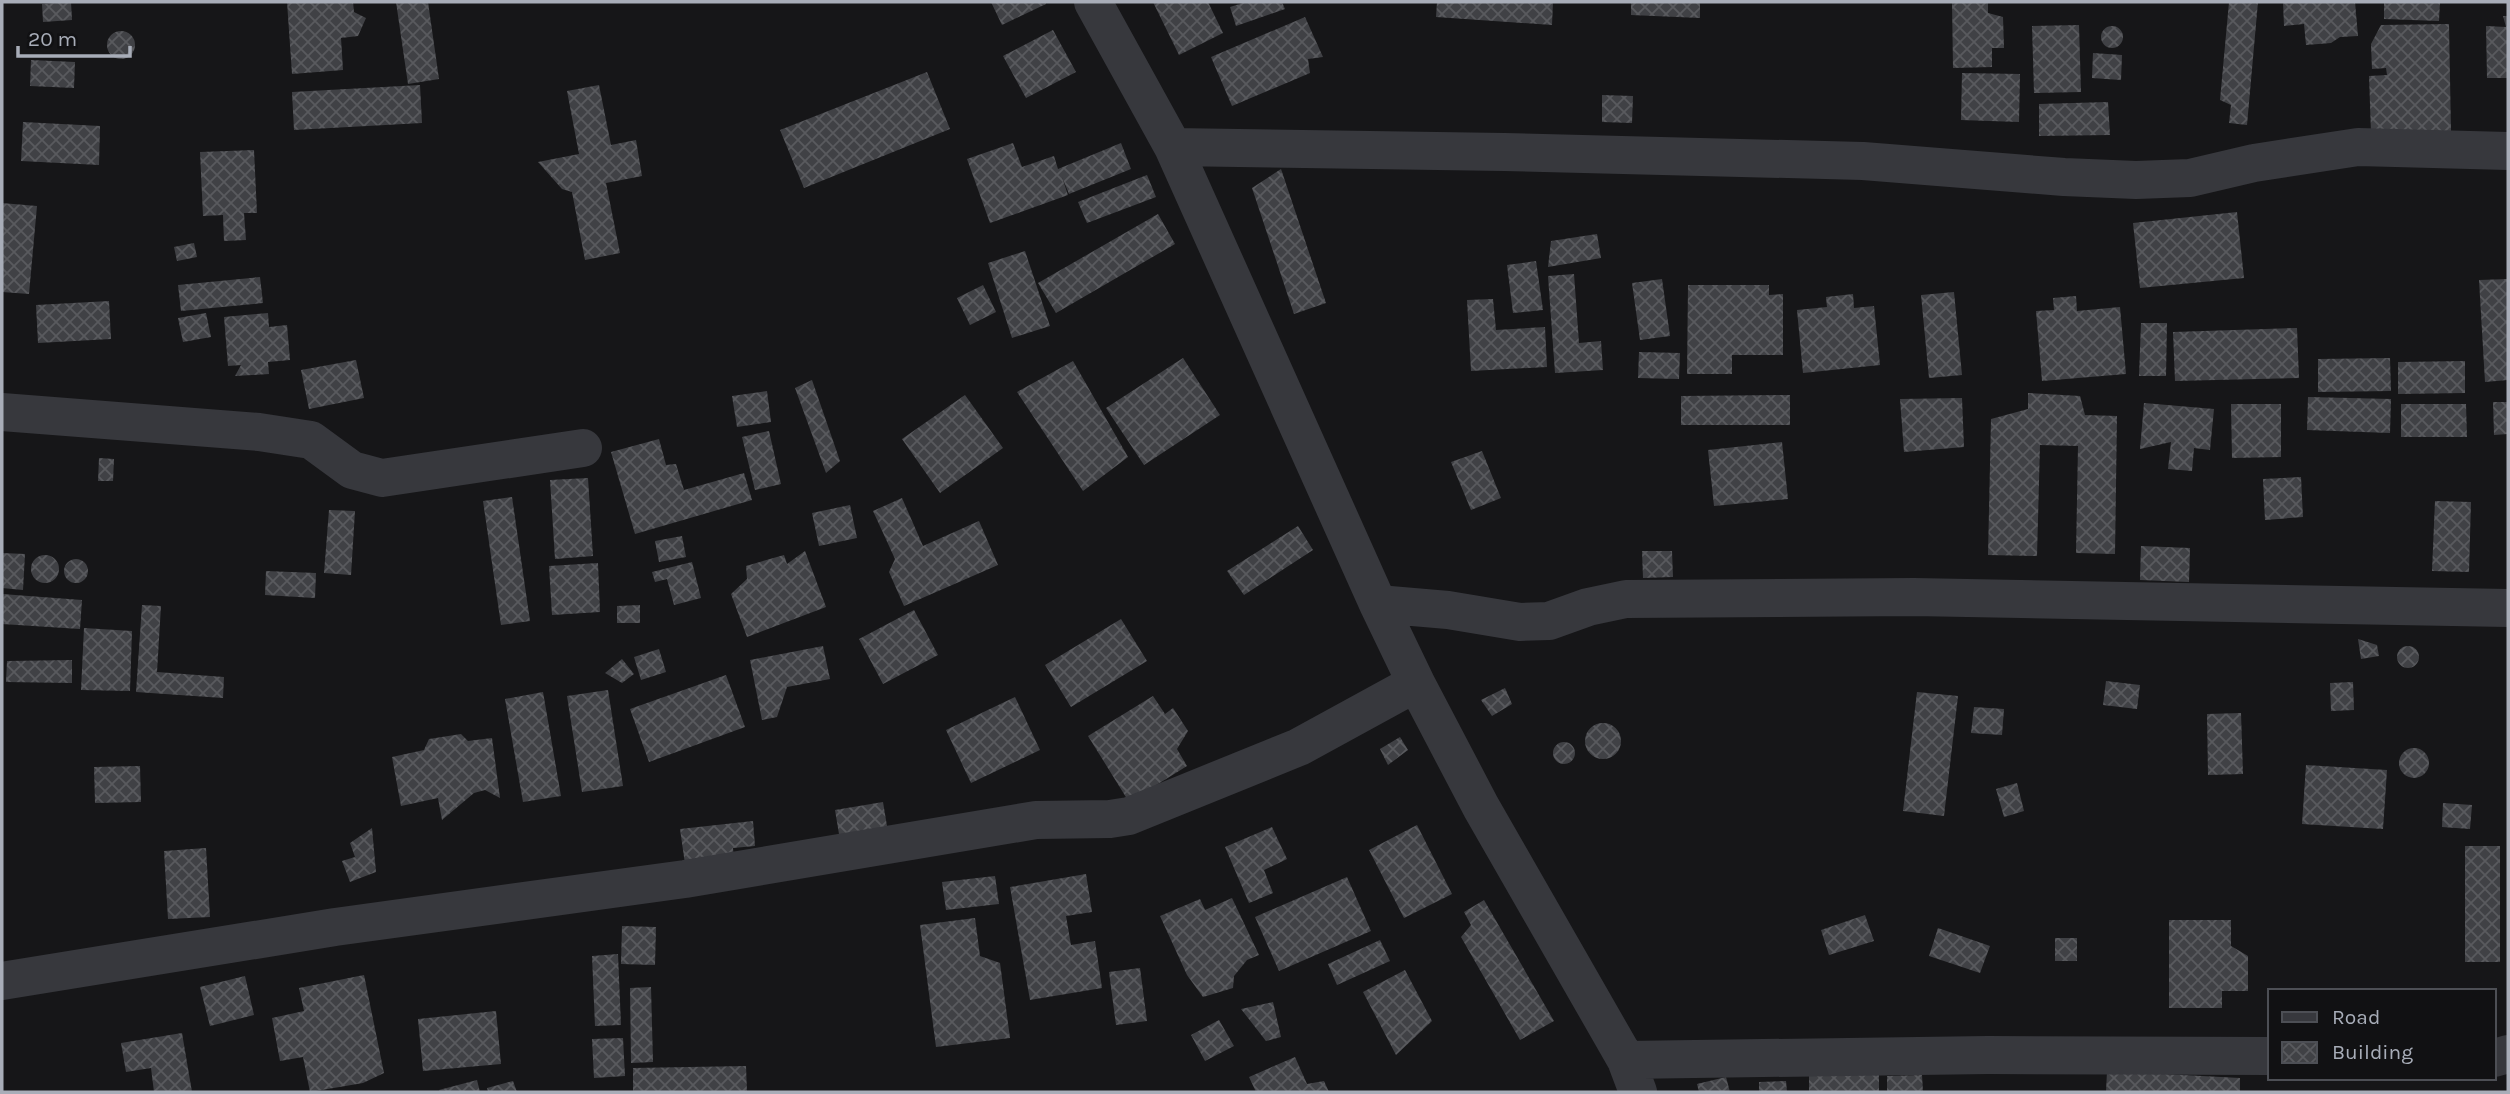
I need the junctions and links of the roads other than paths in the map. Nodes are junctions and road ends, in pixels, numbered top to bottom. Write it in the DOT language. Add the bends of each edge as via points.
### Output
graph roads {
  1 [pos="1093,2"];
  2 [pos="1174,147"];
  3 [pos="2508,151"];
  4 [pos="2,412"];
  5 [pos="583,448"];
  6 [pos="1378,604"];
  7 [pos="2508,608"];
  8 [pos="1416,683"];
  9 [pos="2,981"];
  10 [pos="2268,1056"];
  11 [pos="1632,1076"];
  1 -- 2 [label="street"];
  2 -- 3 [label="street" via="1863,161 2136,180 2190,178 2357,147"];
  2 -- 6 [label="street"];
  4 -- 5 [label="street" via="311,440 352,470 382,478"];
  6 -- 7 [label="street" via="1520,622 1549,621 1626,599 1914,597"];
  6 -- 8 [label="street"];
  8 -- 9 [label="street" via="1299,747 1129,816 1036,820 685,879 335,927"];
  8 -- 11 [label="street"];
  10 -- 11 [label="street" via="1987,1055"];
}
